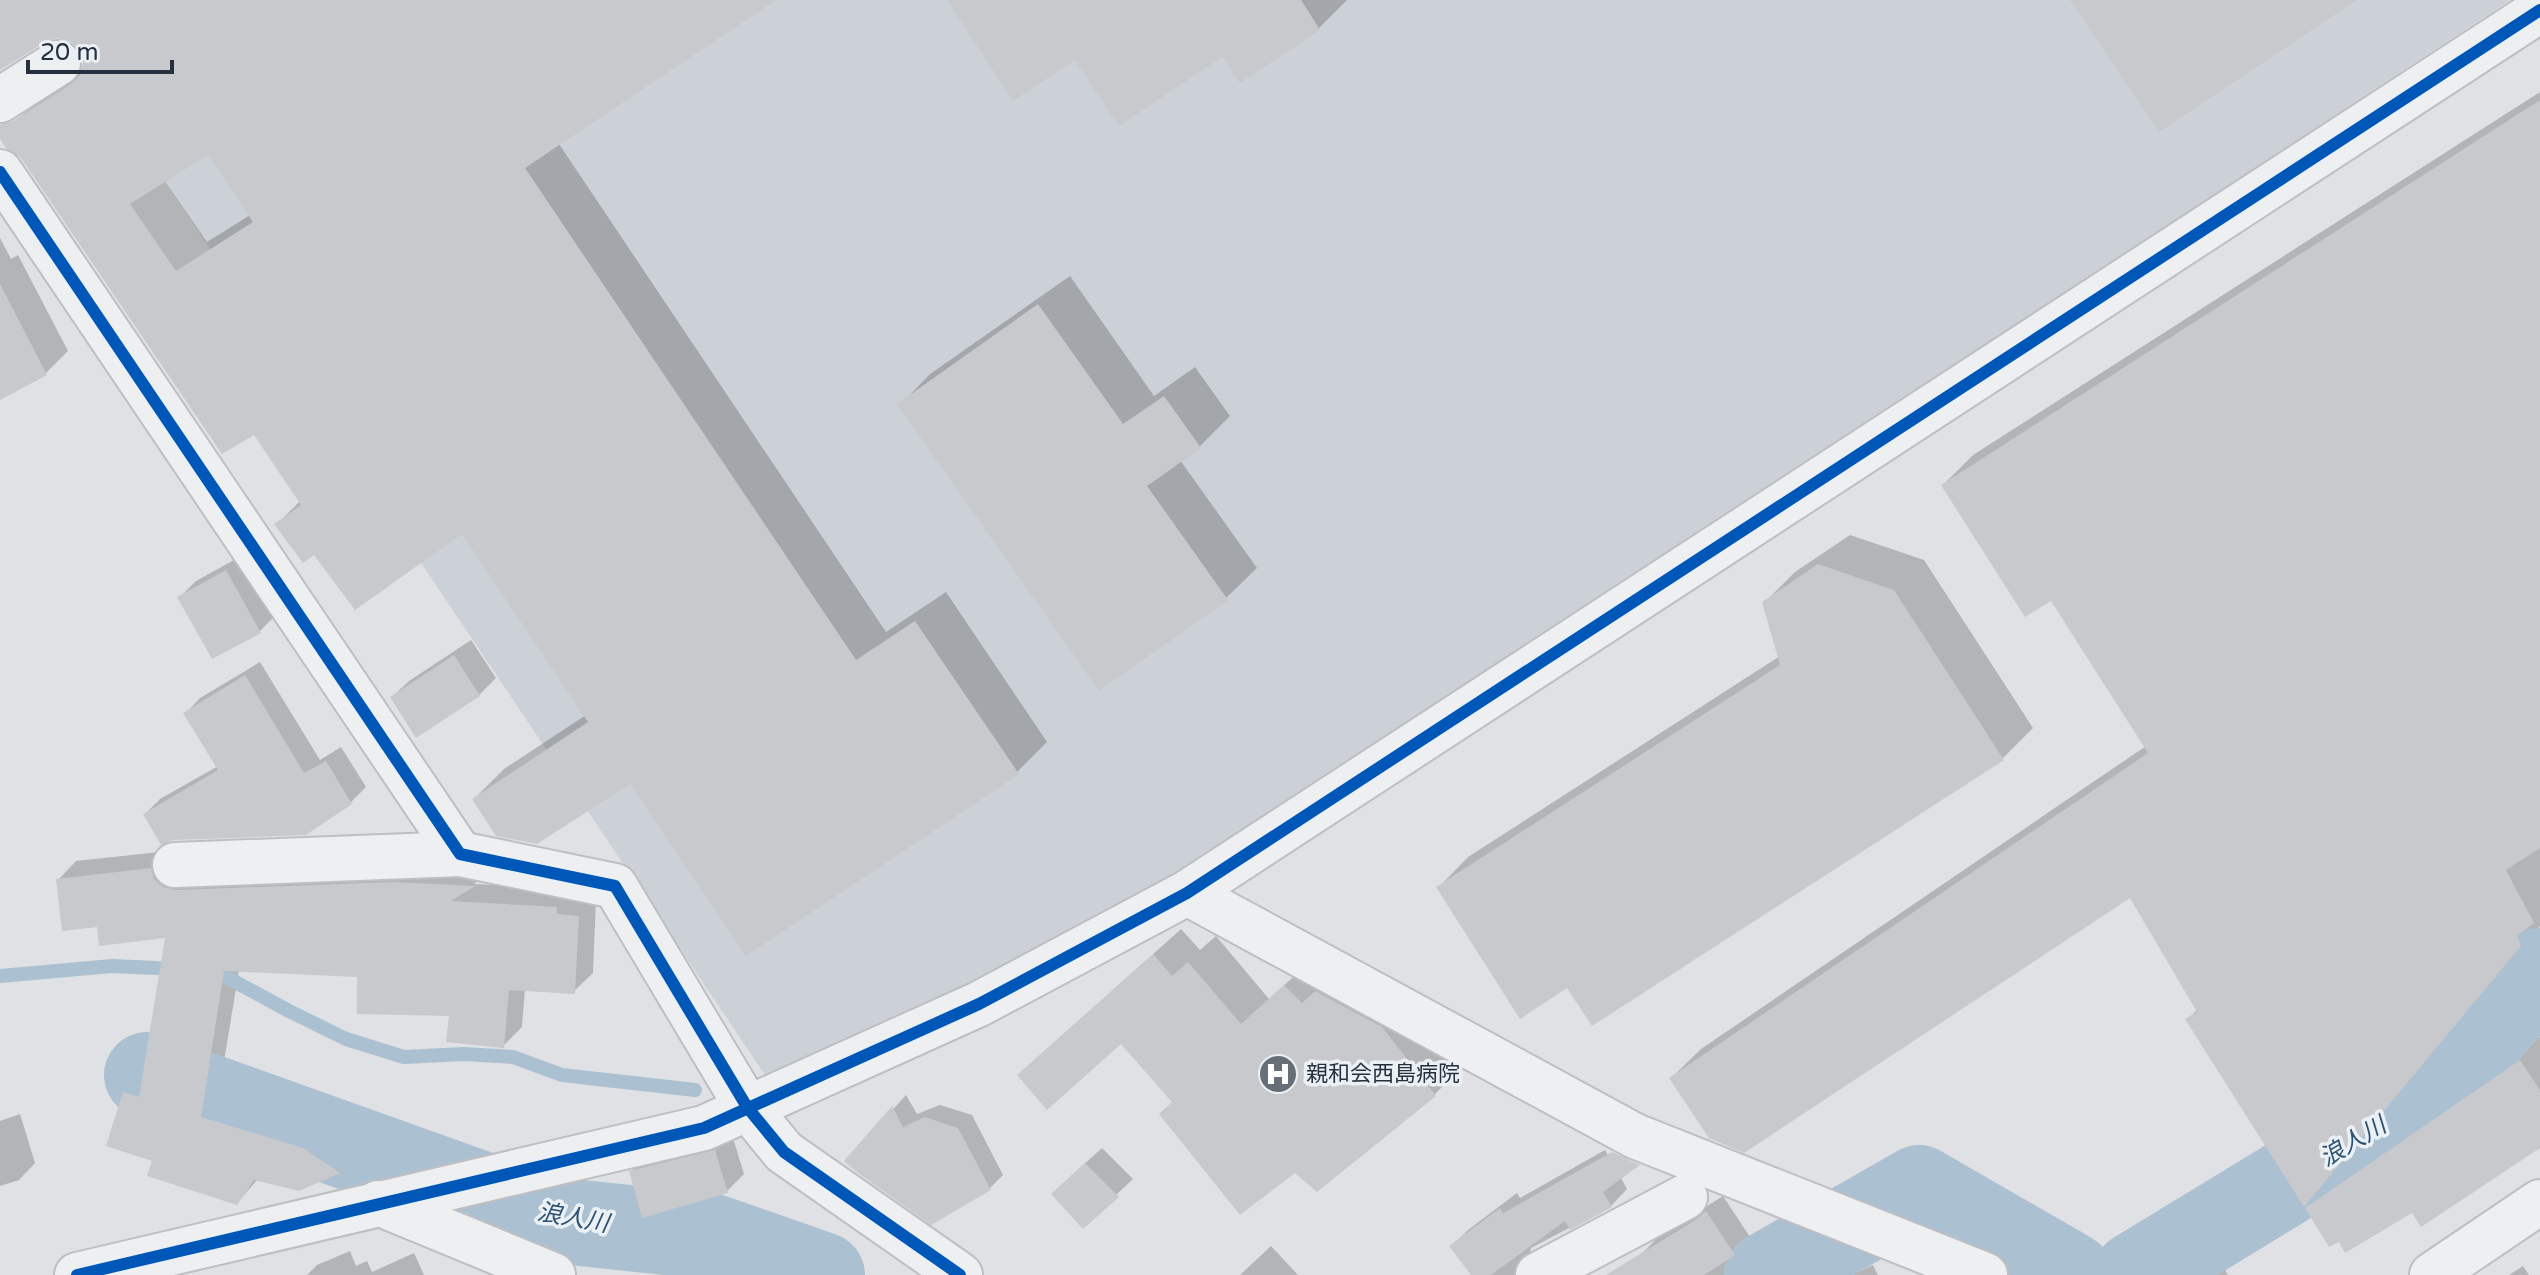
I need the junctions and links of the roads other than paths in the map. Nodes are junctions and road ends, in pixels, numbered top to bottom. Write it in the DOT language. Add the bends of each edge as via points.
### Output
graph roads {
  1 [pos="2540,10"];
  2 [pos="58,63"];
  3 [pos="0,100"];
  4 [pos="0,172"];
  5 [pos="460,854"];
  6 [pos="175,865"];
  7 [pos="1187,893"];
  8 [pos="747,1107"];
  9 [pos="1685,1197"];
  10 [pos="395,1199"];
  11 [pos="2540,1202"];
  12 [pos="137,1268"];
  13 [pos="77,1275"];
  14 [pos="553,1275"];
  15 [pos="960,1275"];
  16 [pos="1538,1275"];
  17 [pos="1985,1275"];
  18 [pos="2432,1275"];
  1 -- 7 [label="street"];
  2 -- 3 [label="street"];
  4 -- 5 [label="street"];
  5 -- 6 [label="street"];
  5 -- 8 [label="street" via="615,886"];
  7 -- 8 [label="street" via="979,1004"];
  7 -- 17 [label="street" via="1635,1136"];
  8 -- 10 [label="street" via="704,1128"];
  8 -- 15 [label="street" via="784,1152"];
  9 -- 16 [label="street"];
  10 -- 12 [label="street"];
  10 -- 14 [label="street"];
  11 -- 18 [label="street"];
  12 -- 13 [label="street"];
}
